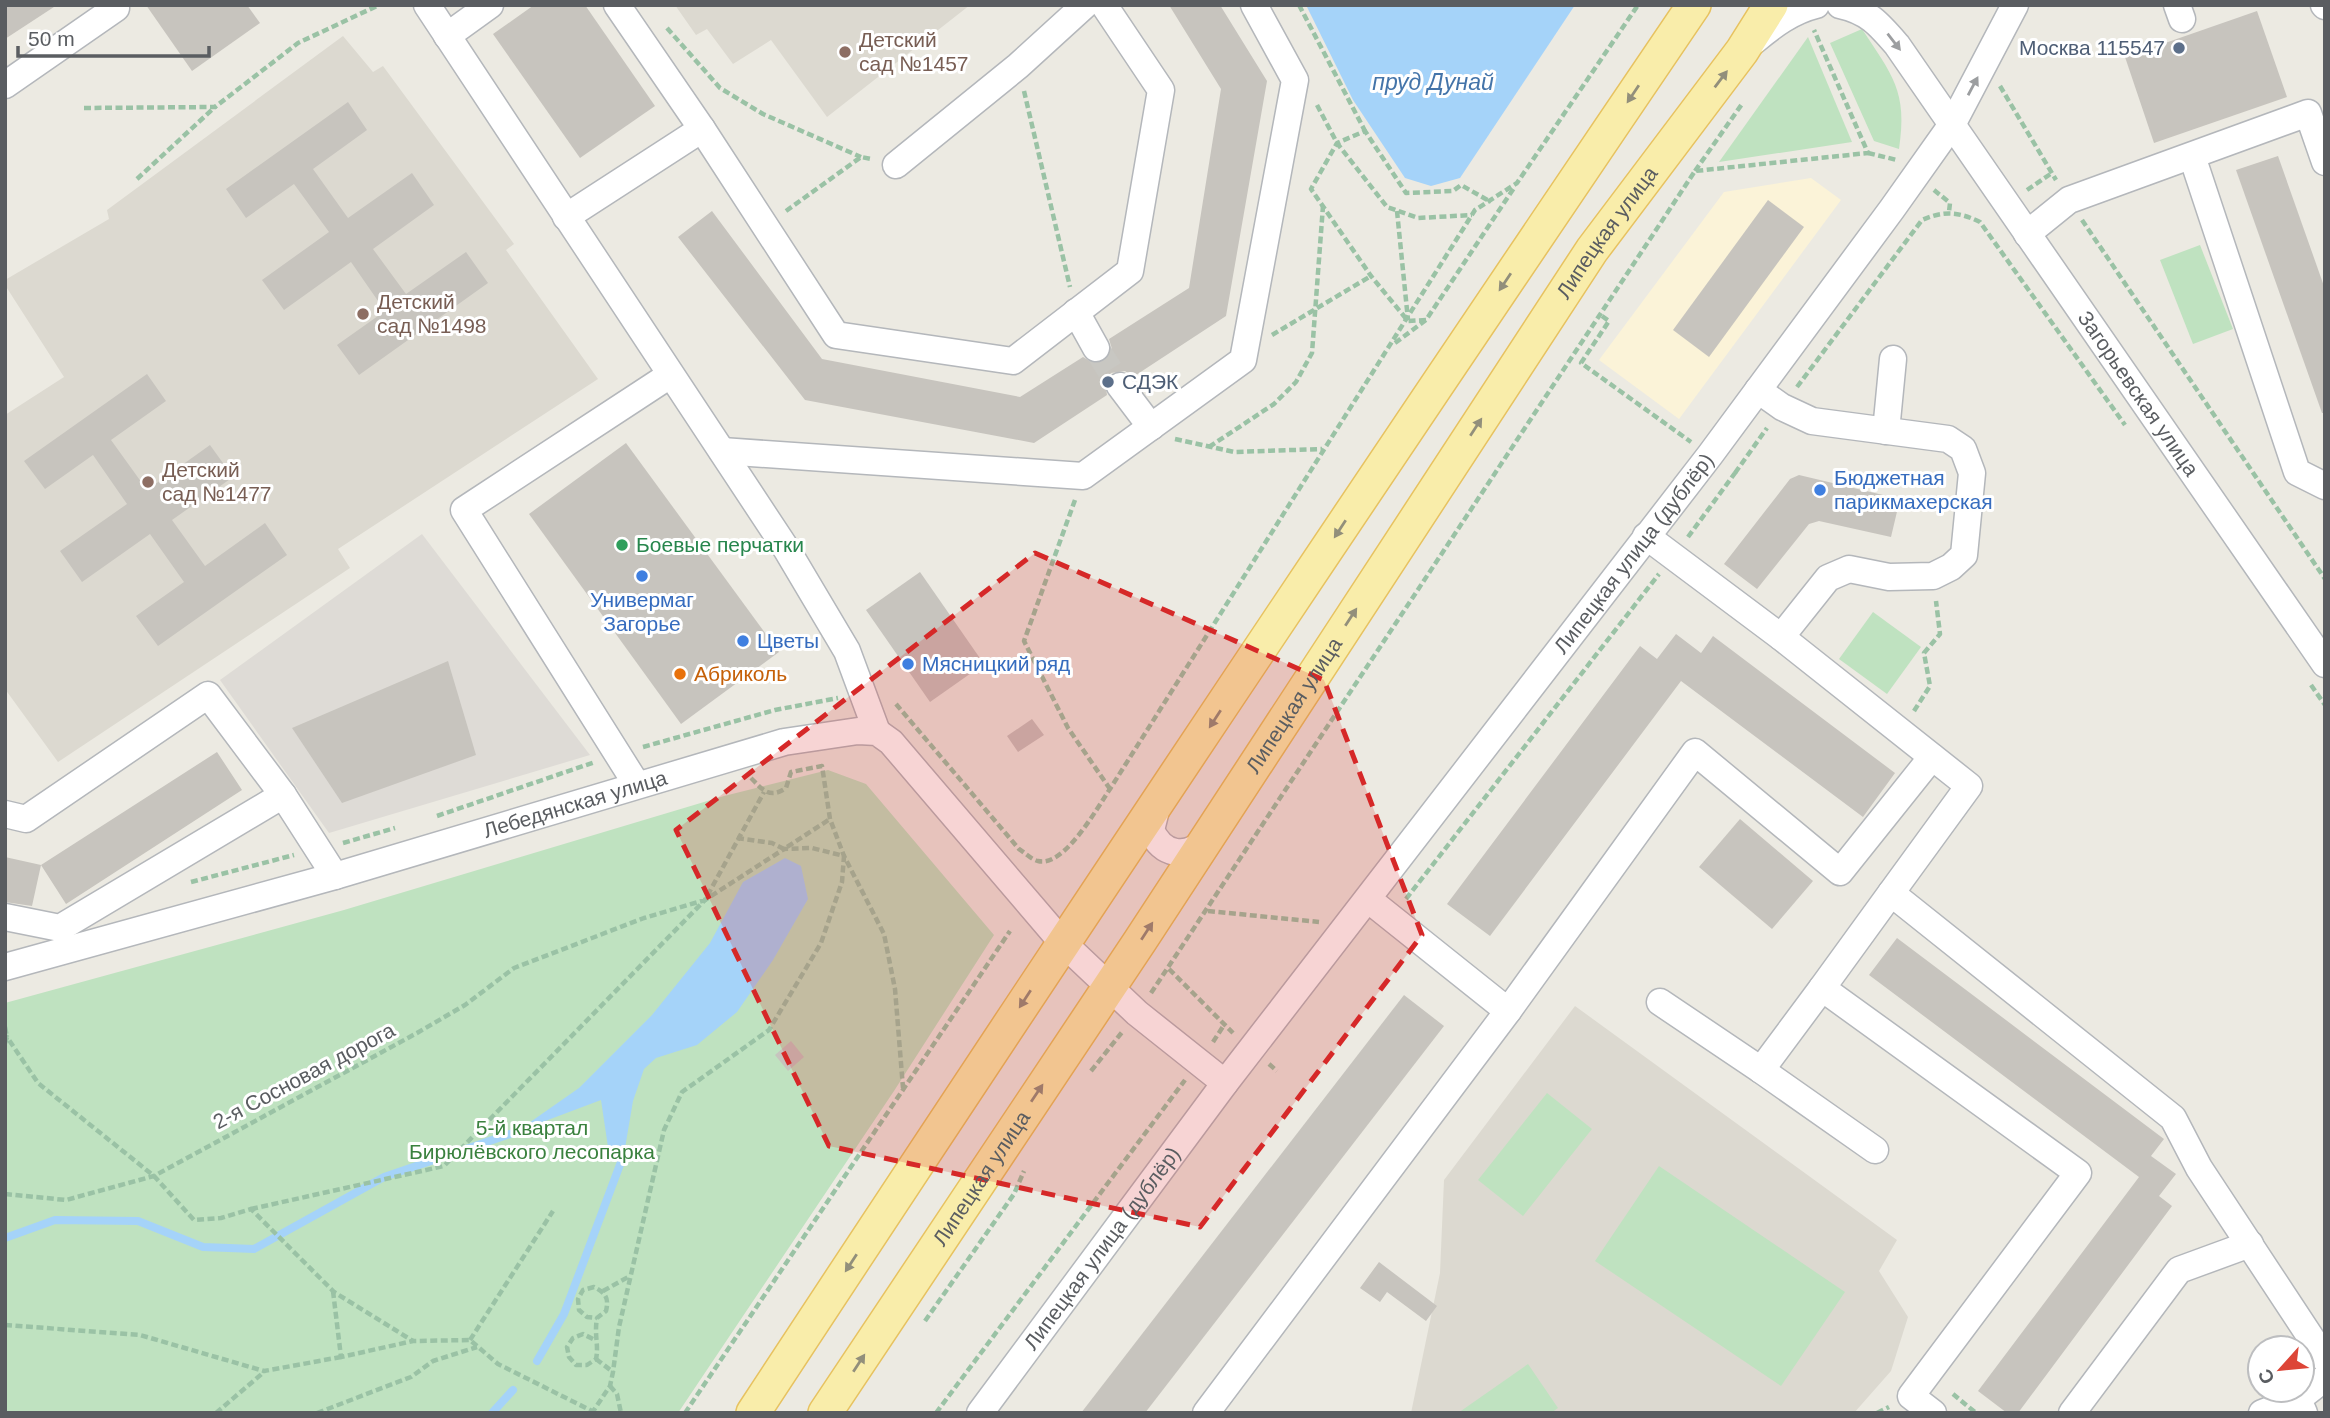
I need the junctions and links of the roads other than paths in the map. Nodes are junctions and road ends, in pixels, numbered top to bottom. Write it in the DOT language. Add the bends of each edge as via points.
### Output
graph roads {
  1 [pos="114,5"];
  2 [pos="427,5"];
  3 [pos="490,5"];
  4 [pos="617,5"];
  5 [pos="1085,5"];
  6 [pos="1104,5"];
  7 [pos="1254,5"];
  8 [pos="1688,5"];
  9 [pos="1694,5"];
  10 [pos="1771,5"];
  11 [pos="1840,5"];
  12 [pos="2015,5"];
  13 [pos="1813,12"];
  14 [pos="447,36"];
  15 [pos="1672,38"];
  16 [pos="1742,51"];
  17 [pos="5,85"];
  18 [pos="2316,108"];
  19 [pos="1953,123"];
  20 [pos="702,130"];
  21 [pos="2192,156"];
  22 [pos="2325,162"];
  23 [pos="896,165"];
  24 [pos="566,217"];
  25 [pos="2027,234"];
  26 [pos="1076,312"];
  27 [pos="1096,348"];
  28 [pos="1893,359"];
  29 [pos="670,375"];
  30 [pos="1120,386"];
  31 [pos="1758,390"];
  32 [pos="1146,430"];
  33 [pos="1886,431"];
  34 [pos="722,451"];
  35 [pos="2325,486"];
  36 [pos="1646,536"];
  37 [pos="1781,637"];
  38 [pos="2317,673"];
  39 [pos="877,732"];
  40 [pos="1932,757"];
  41 [pos="638,785"];
  42 [pos="283,795"];
  43 [pos="1157,806"];
  44 [pos="5,814"];
  45 [pos="1206,839"];
  46 [pos="335,876"];
  47 [pos="1891,893"];
  48 [pos="1369,900"];
  49 [pos="5,917"];
  50 [pos="1062,942"];
  51 [pos="5,967"];
  52 [pos="1107,987"];
  53 [pos="1822,988"];
  54 [pos="1660,1002"];
  55 [pos="1508,1011"];
  56 [pos="1761,1070"];
  57 [pos="1225,1083"];
  58 [pos="1875,1150"];
  59 [pos="2250,1244"];
  60 [pos="2325,1359"];
  61 [pos="2325,1378"];
  62 [pos="2301,1406"];
  63 [pos="753,1413"];
  64 [pos="825,1413"];
  65 [pos="980,1413"];
  66 [pos="1206,1413"];
  67 [pos="1933,1413"];
  68 [pos="2072,1413"];
  69 [pos="2262,1413"];
  1 -- 17 [label="street" via="116,8"];
  2 -- 14 [label="street"];
  3 -- 14 [label="street"];
  4 -- 20 [label="street"];
  5 -- 23 [label="street"];
  6 -- 26 [label="street" via="1161,89 1130,271"];
  7 -- 32 [label="street" via="1296,80 1243,360"];
  8 -- 15 [label="street"];
  9 -- 15 [label="main road"];
  10 -- 16 [label="main road, Липецкая улица"];
  11 -- 19 [label="street, Загорьевская улица, one-way" via="1875,18"];
  19 -- 12 [label="street, Липецкая улица (дублёр), one-way"];
  13 -- 16 [label="street" via="1803,8 1775,23"];
  14 -- 24 [label="street"];
  15 -- 43 [label="main road, one-way"];
  45 -- 16 [label="main road, Липецкая улица, one-way" via="1592,250"];
  18 -- 21 [label="street"];
  18 -- 22 [label="street"];
  19 -- 25 [label="street, Загорьевская улица"];
  19 -- 31 [label="street, Липецкая улица (дублёр)"];
  20 -- 24 [label="street"];
  20 -- 26 [label="street" via="836,335 1013,361"];
  21 -- 25 [label="street" via="2068,200"];
  21 -- 35 [label="street" via="2297,472"];
  24 -- 29 [label="street"];
  25 -- 38 [label="street, Загорьевская улица"];
  26 -- 27 [label="street"];
  28 -- 33 [label="street"];
  29 -- 34 [label="street"];
  29 -- 41 [label="street" via="464,510"];
  30 -- 32 [label="street"];
  31 -- 33 [label="street" via="1812,421"];
  31 -- 36 [label="street, Липецкая улица (дублёр)"];
  32 -- 34 [label="street" via="1083,476"];
  33 -- 37 [label="street" via="1948,439 1962,449 1972,473 1964,555 1933,576 1889,577 1849,569 1828,578"];
  34 -- 39 [label="street" via="847,651"];
  36 -- 37 [label="street"];
  36 -- 48 [label="street, Липецкая улица (дублёр)"];
  37 -- 40 [label="street"];
  39 -- 41 [label="street, Лебедянская улица" via="784,742"];
  39 -- 50 [label="street" via="922,776"];
  40 -- 47 [label="street" via="1969,786"];
  40 -- 55 [label="street" via="1840,872 1695,752"];
  41 -- 46 [label="street, Лебедянская улица"];
  42 -- 44 [label="street" via="208,695 26,819"];
  42 -- 46 [label="street"];
  42 -- 49 [label="street" via="60,928"];
  43 -- 45 [label="street" via="1151,830 1162,847 1189,852"];
  43 -- 50 [label="main road"];
  52 -- 45 [label="main road, Липецкая улица, one-way"];
  46 -- 51 [label="street, Лебедянская улица"];
  47 -- 53 [label="street"];
  47 -- 59 [label="street" via="2173,1118 2199,1168"];
  48 -- 55 [label="street"];
  48 -- 57 [label="street, Липецкая улица (дублёр)"];
  50 -- 52 [label="street"];
  50 -- 63 [label="main road, one-way"];
  52 -- 57 [label="street"];
  64 -- 52 [label="main road, Липецкая улица, one-way"];
  53 -- 56 [label="street"];
  53 -- 67 [label="street" via="2078,1173 1911,1396"];
  54 -- 56 [label="street"];
  55 -- 66 [label="street"];
  56 -- 58 [label="street"];
  57 -- 65 [label="street, Липецкая улица (дублёр)"];
  59 -- 60 [label="street"];
  59 -- 68 [label="street" via="2179,1270"];
  61 -- 62 [label="street"];
  62 -- 69 [label="street"];
}
